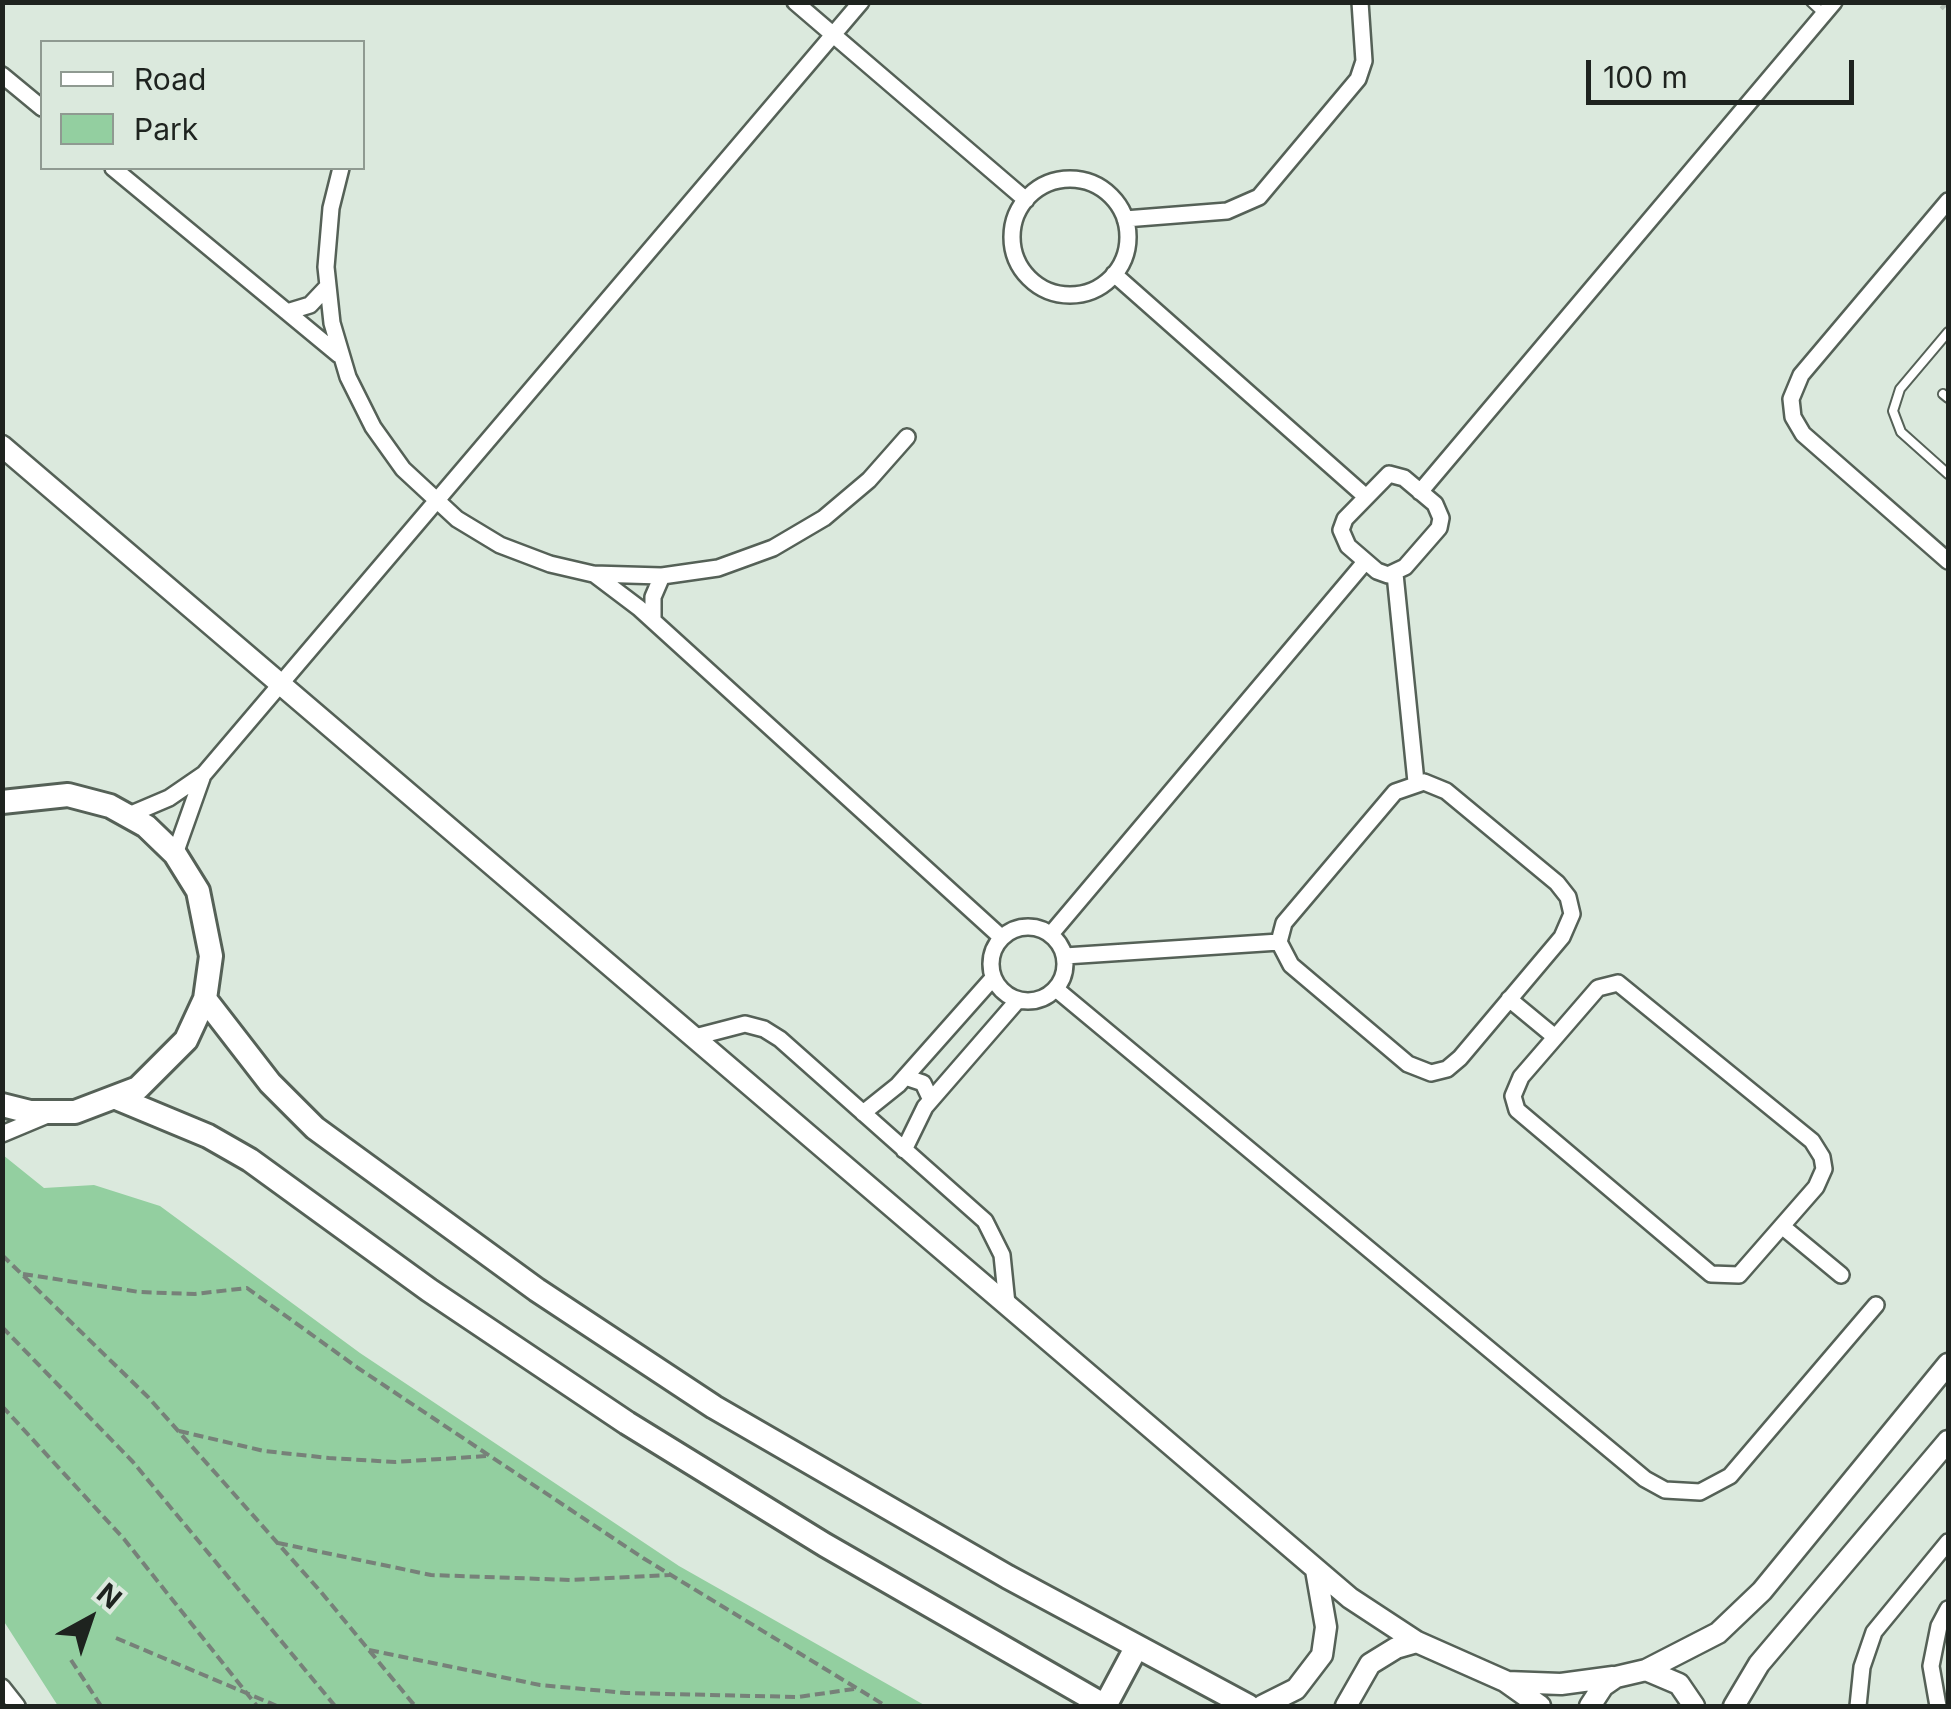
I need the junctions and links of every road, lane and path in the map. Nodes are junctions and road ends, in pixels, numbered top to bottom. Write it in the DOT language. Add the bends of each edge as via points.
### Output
graph roads {
  1 [pos="795,2"];
  2 [pos="861,2"];
  3 [pos="1360,2"];
  4 [pos="1810,2"];
  5 [pos="1829,8"];
  6 [pos="833,35"];
  7 [pos="2,74"];
  8 [pos="40,106"];
  9 [pos="115,170"];
  10 [pos="341,170"];
  11 [pos="1026,200"];
  12 [pos="1948,201"];
  13 [pos="1125,219"];
  14 [pos="1114,274"];
  15 [pos="327,287"];
  16 [pos="287,312"];
  17 [pos="1948,332"];
  18 [pos="342,358"];
  19 [pos="907,437"];
  20 [pos="2,446"];
  21 [pos="1948,474"];
  22 [pos="1420,492"];
  23 [pos="1366,496"];
  24 [pos="436,503"];
  25 [pos="1948,561"];
  26 [pos="1365,562"];
  27 [pos="594,574"];
  28 [pos="1395,574"];
  29 [pos="662,576"];
  30 [pos="652,620"];
  31 [pos="282,685"];
  32 [pos="204,774"];
  33 [pos="1416,782"];
  34 [pos="2,802"];
  35 [pos="129,815"];
  36 [pos="175,854"];
  37 [pos="1051,934"];
  38 [pos="1001,937"];
  39 [pos="1279,942"];
  40 [pos="1064,956"];
  41 [pos="993,978"];
  42 [pos="1056,988"];
  43 [pos="204,999"];
  44 [pos="1509,999"];
  45 [pos="1018,1000"];
  46 [pos="1555,1037"];
  47 [pos="695,1038"];
  48 [pos="905,1077"];
  49 [pos="118,1099"];
  50 [pos="931,1100"];
  51 [pos="2,1105"];
  52 [pos="862,1112"];
  53 [pos="52,1113"];
  54 [pos="2,1134"];
  55 [pos="904,1150"];
  56 [pos="1783,1227"];
  57 [pos="2,1255"];
  58 [pos="23,1274"];
  59 [pos="1840,1275"];
  60 [pos="1007,1304"];
  61 [pos="1876,1304"];
  62 [pos="2,1327"];
  63 [pos="1948,1364"];
  64 [pos="2,1406"];
  65 [pos="179,1431"];
  66 [pos="1948,1441"];
  67 [pos="488,1455"];
  68 [pos="1948,1542"];
  69 [pos="278,1544"];
  70 [pos="1316,1570"];
  71 [pos="671,1575"];
  72 [pos="1948,1608"];
  73 [pos="116,1638"];
  74 [pos="1417,1642"];
  75 [pos="1136,1648"];
  76 [pos="369,1650"];
  77 [pos="71,1660"];
  78 [pos="1646,1670"];
  79 [pos="1616,1677"];
  80 [pos="1506,1682"];
  81 [pos="2,1687"];
  82 [pos="854,1688"];
  83 [pos="248,1695"];
  84 [pos="17,1706"];
  85 [pos="102,1706"];
  86 [pos="257,1706"];
  87 [pos="277,1706"];
  88 [pos="335,1706"];
  89 [pos="414,1706"];
  90 [pos="886,1706"];
  91 [pos="1105,1706"];
  92 [pos="1248,1706"];
  93 [pos="1262,1706"];
  94 [pos="1346,1706"];
  95 [pos="1540,1706"];
  96 [pos="1590,1706"];
  97 [pos="1694,1706"];
  98 [pos="1734,1706"];
  99 [pos="1858,1706"];
  100 [pos="1938,1706"];
  1 -- 6 [label="street"];
  2 -- 6 [label="street"];
  3 -- 13 [label="street" via="1364,60 1358,79 1259,197 1227,211"];
  4 -- 5 [label="lane"];
  5 -- 22 [label="street"];
  6 -- 11 [label="street"];
  6 -- 24 [label="street"];
  7 -- 8 [label="street"];
  9 -- 16 [label="street"];
  10 -- 15 [label="street" via="327,237"];
  11 -- 13 [label="street" via="1053,182 1087,181 1114,200"];
  11 -- 14 [label="street" via="1013,243 1034,282 1076,294"];
  12 -- 25 [label="street" via="1800,375 1791,408 1803,434"];
  13 -- 14 [label="street" via="1128,242"];
  14 -- 23 [label="street"];
  15 -- 16 [label="street" via="310,305"];
  15 -- 18 [label="street"];
  16 -- 18 [label="street"];
  17 -- 21 [label="lane" via="1900,389 1894,411 1901,432"];
  18 -- 24 [label="street" via="373,427"];
  19 -- 29 [label="street" via="848,500 800,534 718,568"];
  20 -- 31 [label="street"];
  22 -- 23 [label="street" via="1394,474"];
  22 -- 28 [label="street" via="1438,509 1440,524"];
  23 -- 26 [label="street" via="1342,530 1344,542"];
  24 -- 27 [label="street" via="500,545"];
  24 -- 31 [label="street"];
  26 -- 28 [label="street"];
  26 -- 37 [label="street"];
  27 -- 29 [label="street"];
  27 -- 30 [label="street"];
  28 -- 33 [label="street"];
  29 -- 30 [label="street"];
  30 -- 38 [label="street"];
  31 -- 32 [label="street"];
  31 -- 47 [label="street"];
  32 -- 35 [label="street"];
  32 -- 36 [label="street"];
  33 -- 39 [label="street" via="1389,798 1284,922"];
  33 -- 44 [label="street" via="1446,791 1568,896 1567,930"];
  34 -- 35 [label="main road" via="68,795"];
  35 -- 36 [label="main road"];
  36 -- 43 [label="main road" via="198,891 210,934"];
  37 -- 38 [label="street" via="1026,926"];
  37 -- 40 [label="street"];
  38 -- 41 [label="street" via="990,960"];
  39 -- 40 [label="street"];
  39 -- 44 [label="street" via="1291,965 1422,1071 1454,1064"];
  40 -- 42 [label="street"];
  41 -- 45 [label="street"];
  41 -- 48 [label="street"];
  42 -- 45 [label="street" via="1042,998"];
  42 -- 61 [label="street" via="1666,1490 1700,1492 1730,1476"];
  43 -- 49 [label="main road" via="173,1058"];
  43 -- 75 [label="main road" via="270,1084 315,1128 537,1290 714,1408"];
  44 -- 46 [label="street"];
  45 -- 50 [label="street"];
  46 -- 56 [label="street" via="1514,1089 1517,1110 1540,1133 1718,1276 1745,1271"];
  46 -- 56 [label="street" via="1598,988 1613,982 1629,987 1820,1151 1820,1182"];
  47 -- 52 [label="street" via="735,1025 764,1028"];
  47 -- 60 [label="street"];
  48 -- 50 [label="street" via="923,1083"];
  48 -- 52 [label="street"];
  49 -- 53 [label="main road"];
  49 -- 91 [label="main road" via="250,1160 627,1423"];
  50 -- 55 [label="street"];
  51 -- 53 [label="main road"];
  52 -- 55 [label="street"];
  53 -- 54 [label="street"];
  55 -- 60 [label="street" via="990,1228 1002,1255"];
  56 -- 59 [label="street"];
  57 -- 58 [label="path"];
  58 -- 65 [label="path"];
  58 -- 67 [label="path" via="139,1292 247,1288"];
  60 -- 70 [label="street"];
  62 -- 88 [label="path" via="133,1462"];
  63 -- 78 [label="street" via="1762,1591 1718,1632"];
  64 -- 83 [label="path" via="124,1539"];
  65 -- 67 [label="path" via="330,1458 395,1462"];
  65 -- 69 [label="path"];
  66 -- 98 [label="street" via="1759,1664"];
  67 -- 71 [label="path"];
  68 -- 99 [label="street" via="1874,1632"];
  69 -- 71 [label="path" via="431,1575"];
  69 -- 76 [label="path"];
  70 -- 74 [label="street"];
  70 -- 93 [label="street" via="1326,1627 1322,1655 1296,1689"];
  71 -- 82 [label="path"];
  72 -- 100 [label="street" via="1932,1656"];
  73 -- 83 [label="path"];
  74 -- 80 [label="street"];
  74 -- 94 [label="street" via="1370,1664"];
  75 -- 91 [label="main road"];
  75 -- 92 [label="main road"];
  76 -- 82 [label="path" via="540,1685 626,1694 798,1697"];
  76 -- 89 [label="path"];
  77 -- 85 [label="path"];
  78 -- 79 [label="street"];
  78 -- 97 [label="street" via="1679,1684"];
  79 -- 80 [label="street"];
  79 -- 96 [label="street"];
  80 -- 95 [label="street"];
  81 -- 84 [label="street"];
  82 -- 90 [label="path"];
  83 -- 86 [label="path"];
  83 -- 87 [label="path"];
}
